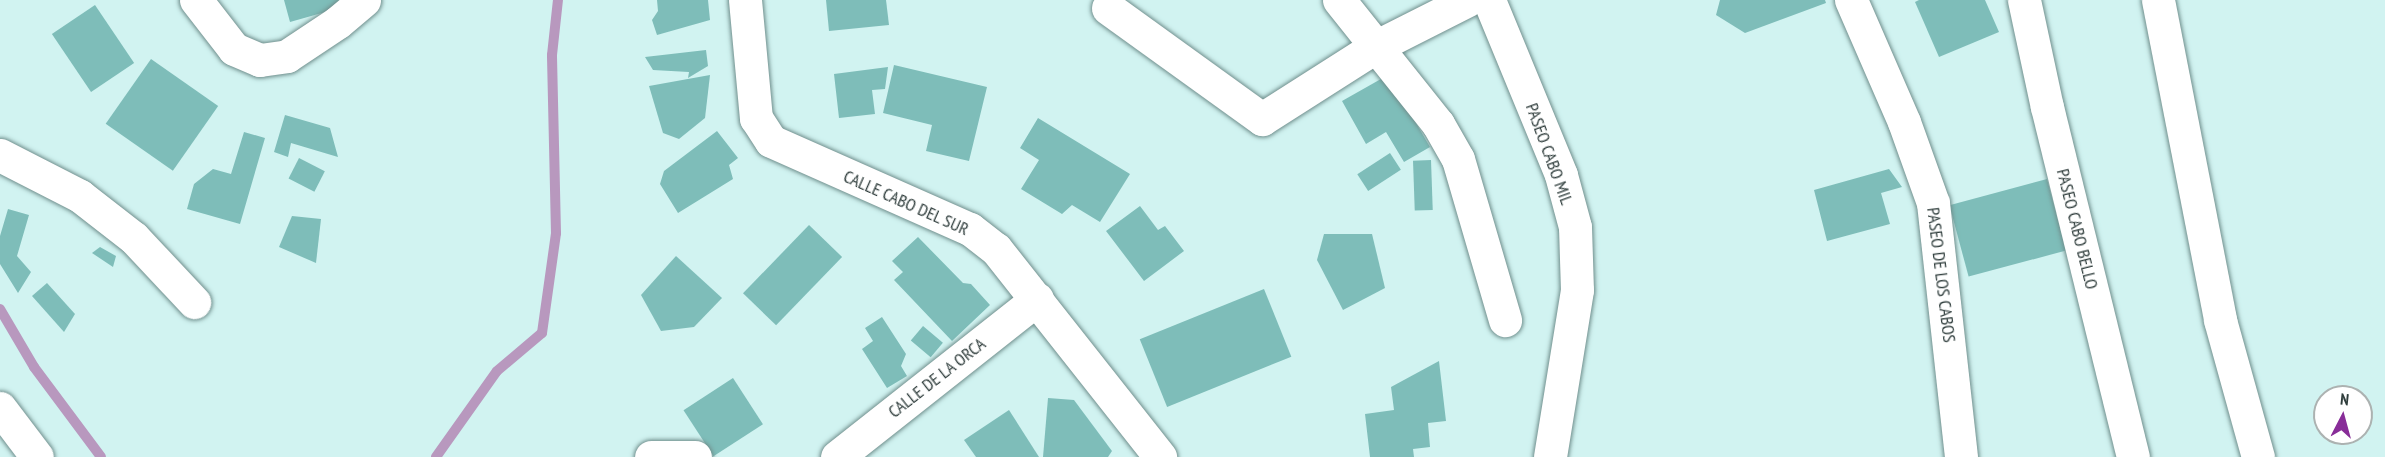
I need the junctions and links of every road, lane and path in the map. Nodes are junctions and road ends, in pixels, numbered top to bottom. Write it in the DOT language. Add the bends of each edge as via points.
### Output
graph roads {
  1 [pos="196,0"];
  2 [pos="364,0"];
  3 [pos="745,0"];
  4 [pos="1340,0"];
  5 [pos="1468,0"];
  6 [pos="1489,0"];
  7 [pos="1851,0"];
  8 [pos="2025,0"];
  9 [pos="2158,0"];
  10 [pos="1108,8"];
  11 [pos="1375,47"];
  12 [pos="0,155"];
  13 [pos="1037,298"];
  14 [pos="194,302"];
  15 [pos="1505,320"];
  16 [pos="0,408"];
  17 [pos="37,457"];
  18 [pos="651,457"];
  19 [pos="695,457"];
  20 [pos="837,457"];
  21 [pos="1160,457"];
  22 [pos="1550,457"];
  23 [pos="1961,457"];
  24 [pos="2133,457"];
  25 [pos="2258,457"];
  1 -- 2 [label="street" via="234,50 260,60 286,56"];
  3 -- 13 [label="street, CALLE CABO DEL SUR" via="756,118 771,141 873,190 970,230 996,249"];
  4 -- 11 [label="street"];
  5 -- 11 [label="street"];
  6 -- 22 [label="street, PASEO CABO MIL" via="1561,175 1575,227 1577,290"];
  7 -- 23 [label="street, PASEO DE LOS CABOS" via="1904,122 1933,203"];
  8 -- 24 [label="street, PASEO CABO BELLO" via="2047,107"];
  9 -- 25 [label="street" via="2220,320"];
  10 -- 11 [label="street" via="1262,119"];
  11 -- 15 [label="street" via="1438,124 1458,159"];
  12 -- 14 [label="street" via="80,196 135,238"];
  13 -- 20 [label="street, CALLE DE LA ORCA"];
  13 -- 21 [label="street, CALLE CABO DEL SUR"];
  16 -- 17 [label="street"];
  18 -- 19 [label="street"];
}
